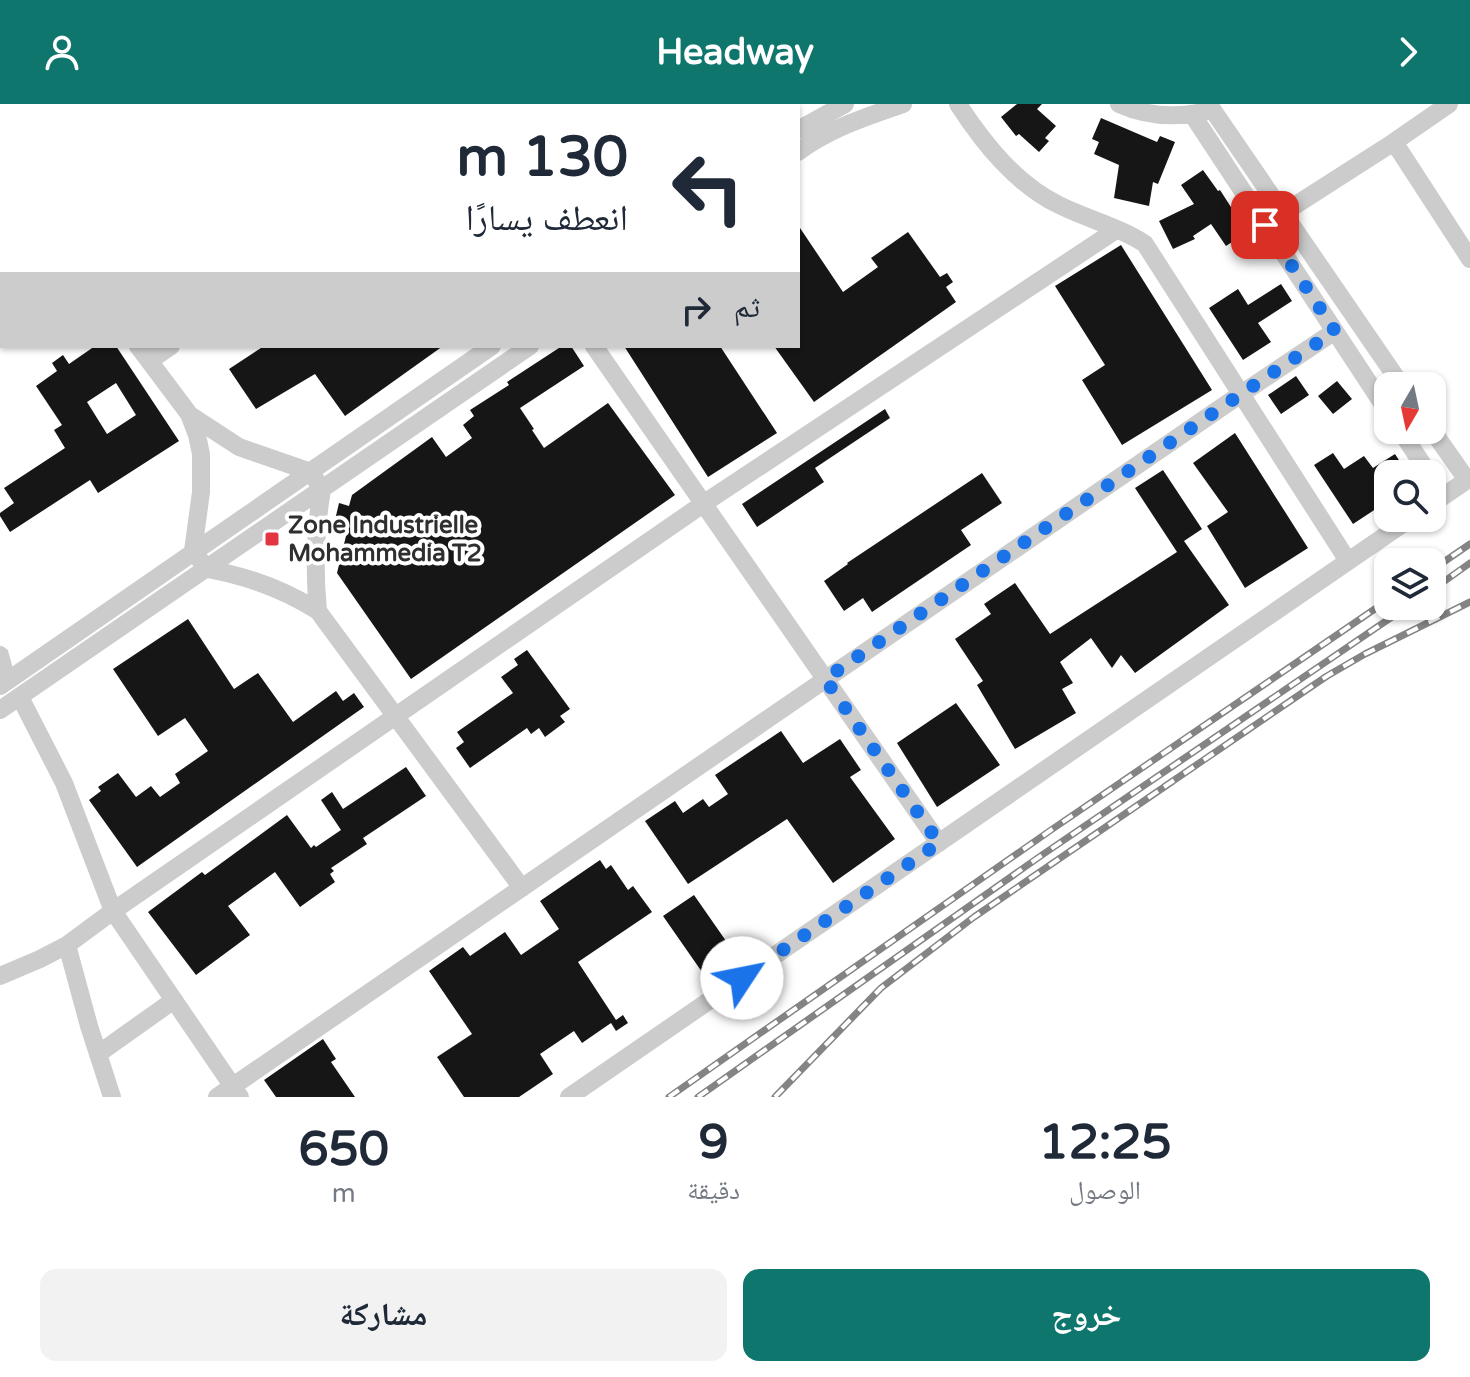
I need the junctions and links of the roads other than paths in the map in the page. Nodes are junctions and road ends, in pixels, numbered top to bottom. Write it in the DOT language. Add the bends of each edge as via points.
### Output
graph roads {
  1 [pos="845,104"];
  2 [pos="903,104"];
  3 [pos="958,104"];
  4 [pos="1119,104"];
  5 [pos="1449,104"];
  6 [pos="1218,106"];
  7 [pos="1192,114"];
  8 [pos="800,129"];
  9 [pos="1394,142"];
  10 [pos="800,151"];
  11 [pos="1284,213"];
  12 [pos="1265,225"];
  13 [pos="1116,230"];
  14 [pos="1470,259"];
  15 [pos="1335,331"];
  16 [pos="164,348"];
  17 [pos="489,348"];
  18 [pos="527,348"];
  19 [pos="595,348"];
  20 [pos="144,354"];
  21 [pos="1392,372"];
  22 [pos="1374,391"];
  23 [pos="1241,394"];
  24 [pos="189,414"];
  25 [pos="1442,444"];
  26 [pos="311,472"];
  27 [pos="1468,479"];
  28 [pos="322,490"];
  29 [pos="1446,494"];
  30 [pos="703,504"];
  31 [pos="1390,532"];
  32 [pos="193,551"];
  33 [pos="1348,561"];
  34 [pos="207,569"];
  35 [pos="318,611"];
  36 [pos="0,655"];
  37 [pos="825,679"];
  38 [pos="4,683"];
  39 [pos="20,697"];
  40 [pos="0,710"];
  41 [pos="396,715"];
  42 [pos="939,843"];
  43 [pos="522,888"];
  44 [pos="113,911"];
  45 [pos="67,945"];
  46 [pos="0,976"];
  47 [pos="174,1000"];
  48 [pos="98,1054"];
  49 [pos="230,1093"];
  50 [pos="112,1097"];
  51 [pos="569,1097"];
  1 -- 8 [label="lane"];
  2 -- 10 [label="lane" via="839,127"];
  3 -- 13 [label="lane" via="995,153 1033,190"];
  4 -- 7 [label="lane" via="1166,116"];
  5 -- 9 [label="lane"];
  6 -- 7 [label="lane"];
  6 -- 11 [label="lane"];
  7 -- 12 [label="lane"];
  9 -- 11 [label="lane"];
  9 -- 14 [label="lane"];
  11 -- 12 [label="lane"];
  11 -- 21 [label="lane"];
  12 -- 15 [label="lane"];
  13 -- 23 [label="lane" via="1145,244"];
  13 -- 30 [label="lane"];
  15 -- 22 [label="lane"];
  15 -- 23 [label="lane"];
  16 -- 20 [label="lane"];
  17 -- 26 [label="lane"];
  18 -- 28 [label="lane"];
  19 -- 30 [label="lane"];
  20 -- 24 [label="lane"];
  23 -- 33 [label="lane"];
  23 -- 37 [label="lane"];
  24 -- 26 [label="lane" via="239,447"];
  24 -- 32 [label="lane" via="202,473"];
  25 -- 27 [label="lane"];
  26 -- 28 [label="lane"];
  26 -- 32 [label="lane"];
  27 -- 29 [label="lane"];
  28 -- 34 [label="lane"];
  28 -- 35 [label="lane" via="315,538"];
  30 -- 37 [label="lane"];
  30 -- 41 [label="lane"];
  31 -- 33 [label="lane"];
  32 -- 34 [label="lane"];
  32 -- 38 [label="lane"];
  33 -- 42 [label="lane"];
  34 -- 35 [label="lane" via="267,585"];
  34 -- 39 [label="lane"];
  35 -- 41 [label="lane"];
  36 -- 38 [label="lane"];
  37 -- 42 [label="lane"];
  37 -- 43 [label="lane"];
  39 -- 40 [label="lane"];
  39 -- 44 [label="lane" via="64,783"];
  41 -- 43 [label="lane"];
  41 -- 44 [label="lane"];
  42 -- 51 [label="lane"];
  43 -- 49 [label="lane"];
  44 -- 45 [label="lane"];
  44 -- 47 [label="lane"];
  45 -- 46 [label="lane"];
  45 -- 48 [label="lane"];
  47 -- 48 [label="lane"];
  47 -- 49 [label="lane"];
  48 -- 50 [label="lane"];
}
